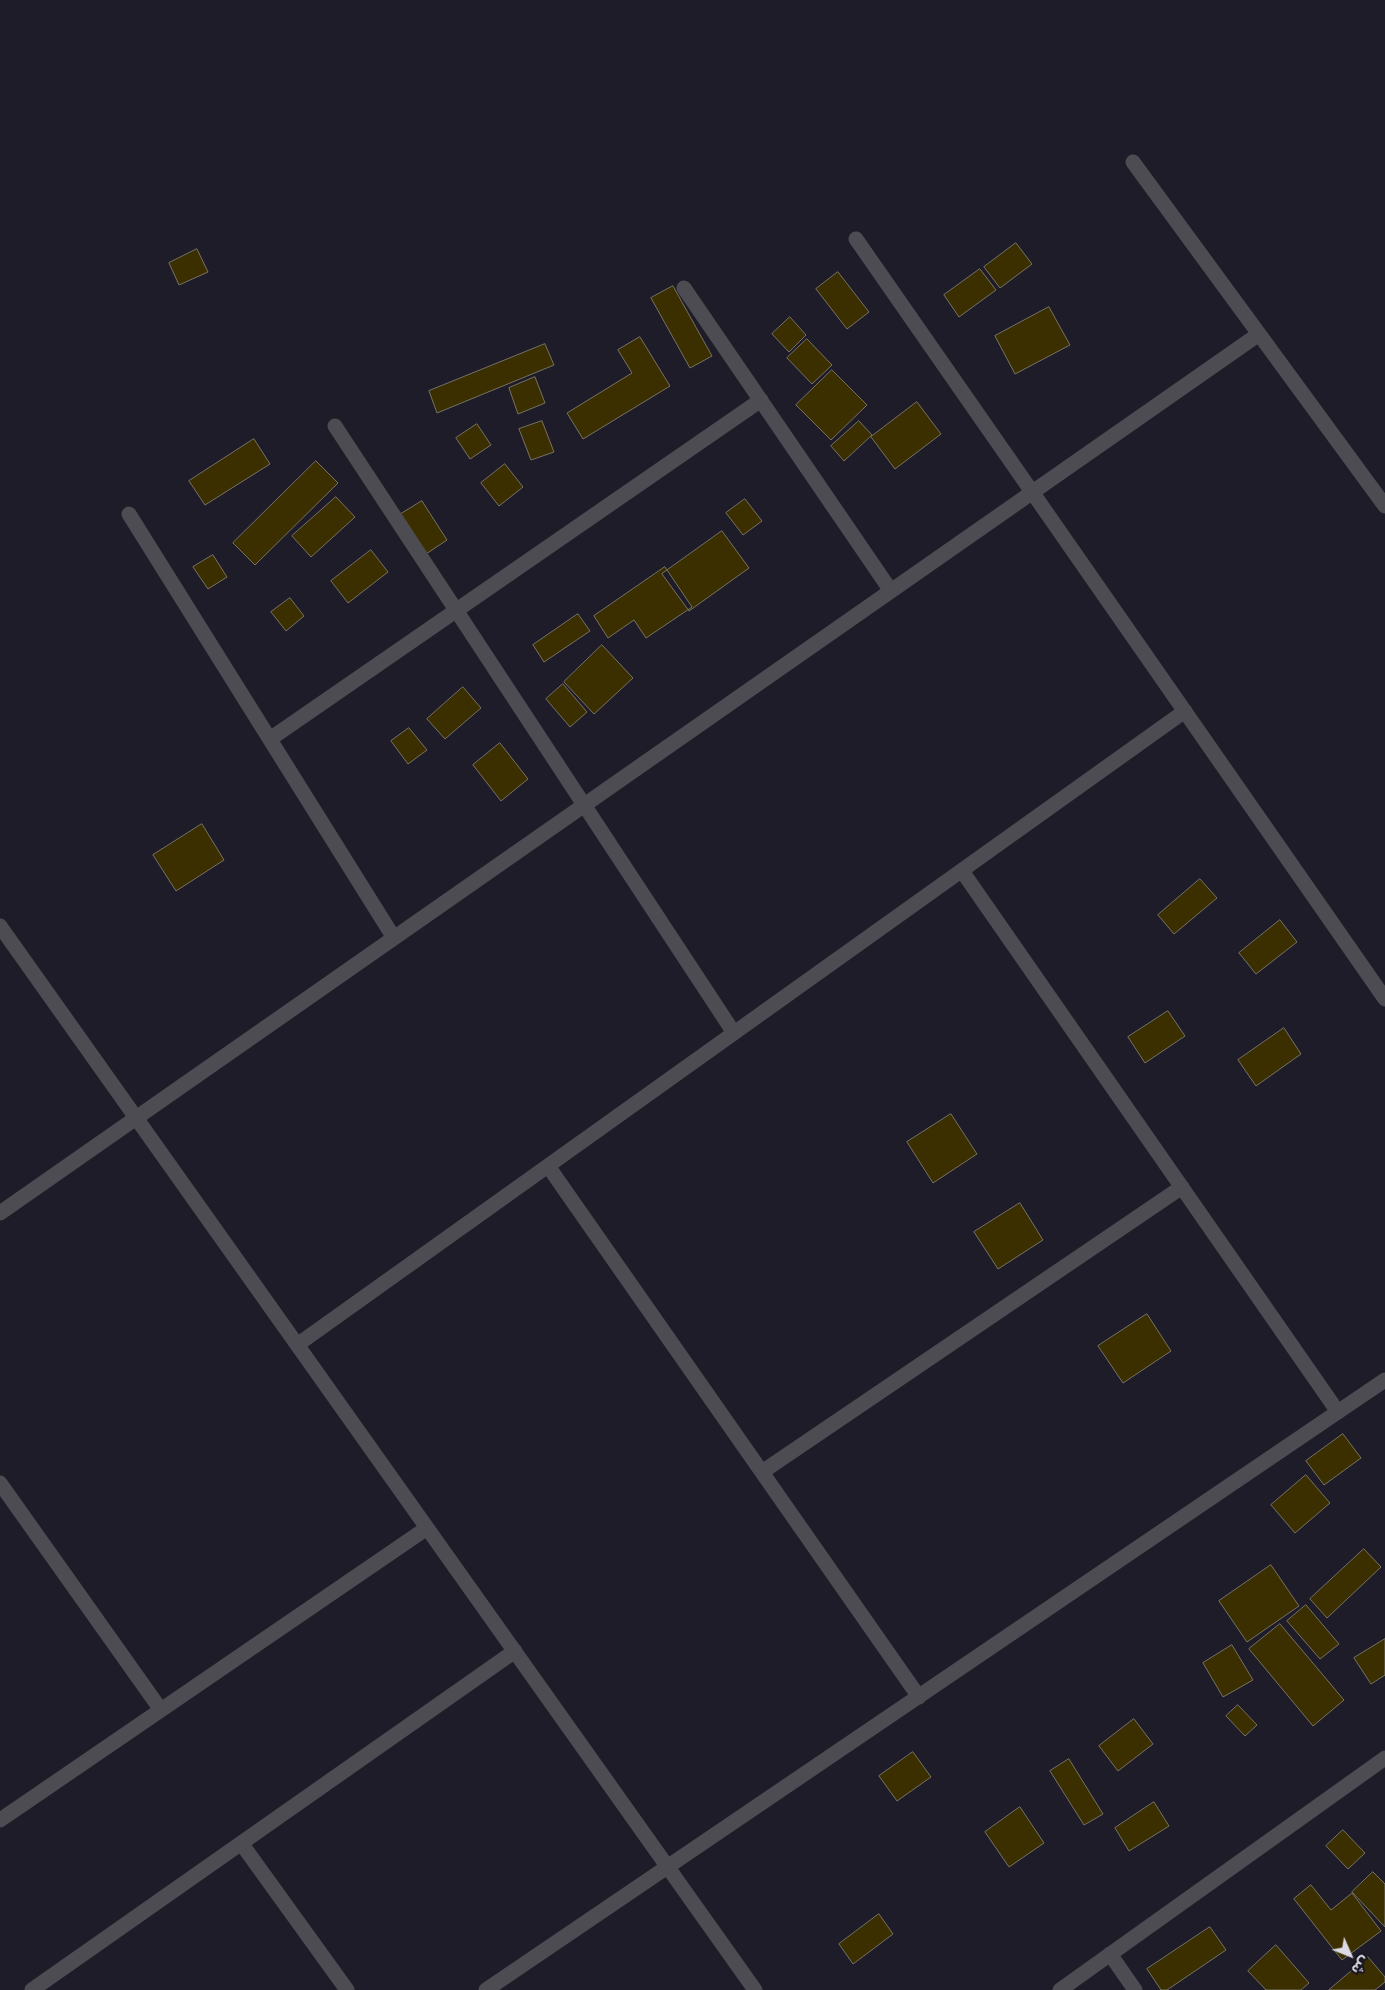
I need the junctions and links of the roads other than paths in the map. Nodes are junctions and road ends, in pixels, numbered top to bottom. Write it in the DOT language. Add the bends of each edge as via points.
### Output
graph roads {
  1 [pos="1133,162"];
  2 [pos="856,239"];
  3 [pos="684,288"];
  4 [pos="1259,334"];
  5 [pos="761,400"];
  6 [pos="335,426"];
  7 [pos="1032,492"];
  8 [pos="1385,506"];
  9 [pos="129,514"];
  10 [pos="890,591"];
  11 [pos="456,611"];
  12 [pos="1185,711"];
  13 [pos="270,739"];
  14 [pos="584,805"];
  15 [pos="962,871"];
  16 [pos="0,926"];
  17 [pos="394,938"];
  18 [pos="1380,981"];
  19 [pos="1385,999"];
  20 [pos="734,1033"];
  21 [pos="136,1118"];
  22 [pos="548,1166"];
  23 [pos="1182,1188"];
  24 [pos="0,1213"];
  25 [pos="297,1345"];
  26 [pos="1385,1380"];
  27 [pos="1338,1412"];
  28 [pos="762,1472"];
  29 [pos="0,1483"];
  30 [pos="427,1528"];
  31 [pos="515,1651"];
  32 [pos="919,1697"];
  33 [pos="161,1710"];
  34 [pos="1385,1758"];
  35 [pos="0,1820"];
  36 [pos="241,1843"];
  37 [pos="668,1867"];
  38 [pos="1110,1954"];
  39 [pos="32,1990"];
  40 [pos="347,1990"];
  41 [pos="486,1990"];
  42 [pos="755,1990"];
  43 [pos="1060,1990"];
  44 [pos="1135,1990"];
  1 -- 4 [label="street"];
  2 -- 7 [label="street"];
  3 -- 5 [label="street"];
  4 -- 7 [label="street"];
  4 -- 8 [label="street"];
  5 -- 10 [label="street"];
  5 -- 11 [label="street"];
  6 -- 11 [label="street"];
  7 -- 10 [label="street"];
  7 -- 12 [label="street"];
  9 -- 13 [label="street"];
  10 -- 14 [label="street"];
  11 -- 13 [label="street"];
  11 -- 14 [label="street"];
  12 -- 15 [label="street"];
  12 -- 18 [label="street"];
  13 -- 17 [label="street"];
  14 -- 17 [label="street"];
  14 -- 20 [label="street"];
  15 -- 20 [label="street"];
  15 -- 23 [label="street"];
  16 -- 21 [label="street"];
  17 -- 21 [label="street"];
  18 -- 19 [label="street"];
  20 -- 22 [label="street"];
  21 -- 24 [label="street"];
  21 -- 25 [label="street"];
  22 -- 25 [label="street"];
  22 -- 28 [label="street"];
  23 -- 27 [label="street"];
  23 -- 28 [label="street"];
  25 -- 30 [label="street"];
  26 -- 27 [label="street"];
  27 -- 32 [label="street"];
  28 -- 32 [label="street"];
  29 -- 33 [label="street"];
  30 -- 31 [label="street"];
  30 -- 33 [label="street"];
  31 -- 36 [label="street"];
  31 -- 37 [label="street"];
  32 -- 37 [label="street"];
  33 -- 35 [label="street"];
  34 -- 38 [label="street"];
  36 -- 39 [label="street"];
  36 -- 40 [label="street"];
  37 -- 41 [label="street"];
  37 -- 42 [label="street"];
  38 -- 43 [label="street"];
  38 -- 44 [label="street"];
}
